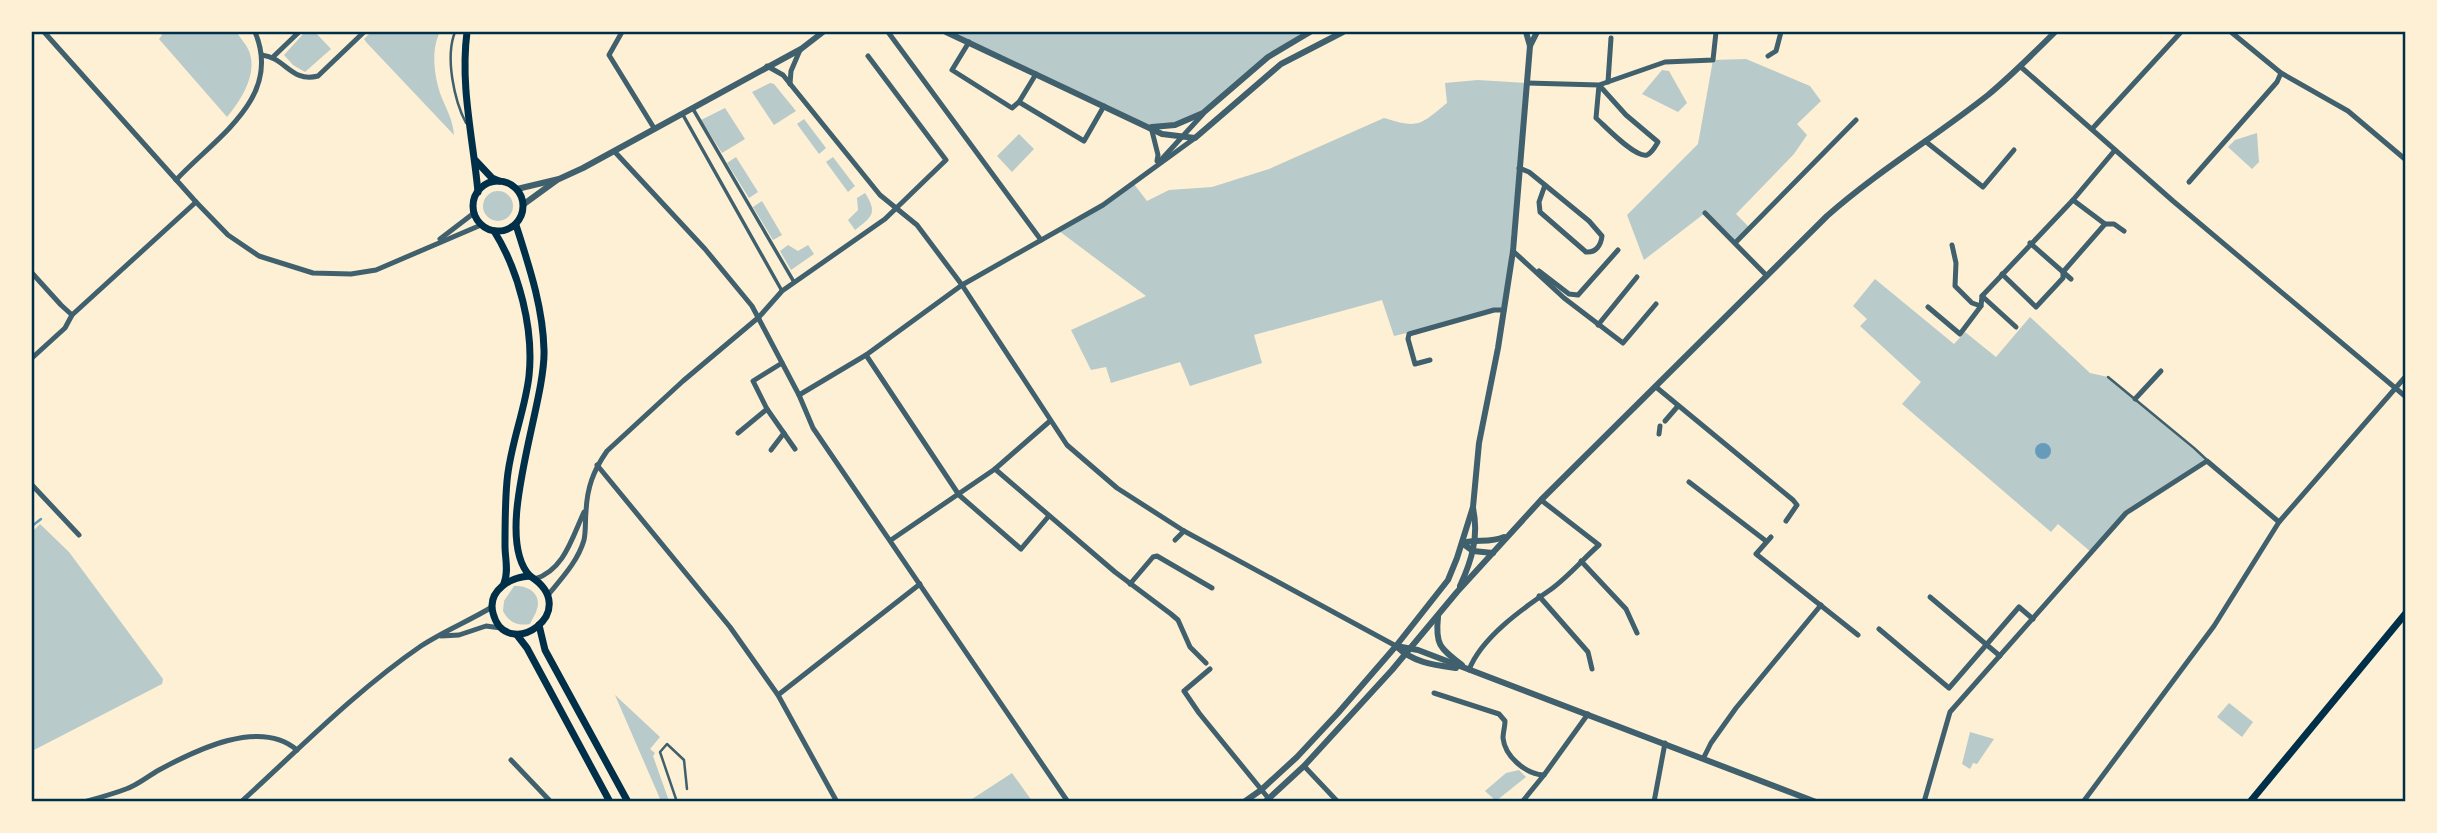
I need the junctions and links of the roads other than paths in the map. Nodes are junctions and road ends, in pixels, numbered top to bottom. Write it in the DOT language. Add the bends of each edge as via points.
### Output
graph roads {
  1 [pos="44,32"];
  2 [pos="255,32"];
  3 [pos="299,32"];
  4 [pos="364,32"];
  5 [pos="455,32"];
  6 [pos="467,32"];
  7 [pos="622,32"];
  8 [pos="823,32"];
  9 [pos="888,32"];
  10 [pos="946,32"];
  11 [pos="1310,32"];
  12 [pos="1343,32"];
  13 [pos="1525,32"];
  14 [pos="1537,32"];
  15 [pos="1716,32"];
  16 [pos="1781,32"];
  17 [pos="2055,32"];
  18 [pos="2181,32"];
  19 [pos="2231,32"];
  20 [pos="1611,38"];
  21 [pos="969,42"];
  22 [pos="1530,46"];
  23 [pos="801,49"];
  24 [pos="262,55"];
  25 [pos="867,56"];
  26 [pos="1768,56"];
  27 [pos="273,57"];
  28 [pos="766,66"];
  29 [pos="2021,66"];
  30 [pos="2281,73"];
  31 [pos="1036,74"];
  32 [pos="1608,82"];
  33 [pos="790,83"];
  34 [pos="1527,83"];
  35 [pos="1599,85"];
  36 [pos="1020,102"];
  37 [pos="1104,106"];
  38 [pos="692,107"];
  39 [pos="682,113"];
  40 [pos="1203,113"];
  41 [pos="1856,120"];
  42 [pos="468,126"];
  43 [pos="1151,127"];
  44 [pos="654,128"];
  45 [pos="2092,129"];
  46 [pos="1182,137"];
  47 [pos="1195,138"];
  48 [pos="1925,141"];
  49 [pos="2014,150"];
  50 [pos="2115,150"];
  51 [pos="614,151"];
  52 [pos="2406,160"];
  53 [pos="476,161"];
  54 [pos="1157,166"];
  55 [pos="1519,168"];
  56 [pos="559,179"];
  57 [pos="176,180"];
  58 [pos="500,181"];
  59 [pos="2189,182"];
  60 [pos="1545,185"];
  61 [pos="517,189"];
  62 [pos="478,192"];
  63 [pos="2073,200"];
  64 [pos="196,202"];
  65 [pos="524,204"];
  66 [pos="896,209"];
  67 [pos="474,213"];
  68 [pos="1705,213"];
  69 [pos="2105,224"];
  70 [pos="481,225"];
  71 [pos="516,225"];
  72 [pos="494,231"];
  73 [pos="2124,231"];
  74 [pos="1041,240"];
  75 [pos="1737,242"];
  76 [pos="2030,243"];
  77 [pos="434,244"];
  78 [pos="1952,246"];
  79 [pos="1618,250"];
  80 [pos="1513,251"];
  81 [pos="1533,268"];
  82 [pos="2063,272"];
  83 [pos="32,273"];
  84 [pos="2002,274"];
  85 [pos="1767,276"];
  86 [pos="1637,277"];
  87 [pos="2071,279"];
  88 [pos="794,282"];
  89 [pos="962,285"];
  90 [pos="782,290"];
  91 [pos="1982,296"];
  92 [pos="1656,304"];
  93 [pos="1981,306"];
  94 [pos="1928,307"];
  95 [pos="1504,310"];
  96 [pos="72,315"];
  97 [pos="759,317"];
  98 [pos="1598,325"];
  99 [pos="2016,327"];
  100 [pos="866,355"];
  101 [pos="32,358"];
  102 [pos="1430,360"];
  103 [pos="782,363"];
  104 [pos="2161,371"];
  105 [pos="2406,376"];
  106 [pos="2108,377"];
  107 [pos="1656,387"];
  108 [pos="2395,388"];
  109 [pos="799,395"];
  110 [pos="2406,397"];
  111 [pos="2136,399"];
  112 [pos="1678,406"];
  113 [pos="767,409"];
  114 [pos="1050,421"];
  115 [pos="738,433"];
  116 [pos="784,433"];
  117 [pos="1659,434"];
  118 [pos="795,449"];
  119 [pos="771,450"];
  120 [pos="2207,461"];
  121 [pos="597,465"];
  122 [pos="995,469"];
  123 [pos="1689,482"];
  124 [pos="32,485"];
  125 [pos="959,495"];
  126 [pos="1541,500"];
  127 [pos="586,506"];
  128 [pos="1473,507"];
  129 [pos="1048,517"];
  130 [pos="1786,521"];
  131 [pos="2279,522"];
  132 [pos="1184,531"];
  133 [pos="79,534"];
  134 [pos="1509,534"];
  135 [pos="1476,539"];
  136 [pos="891,540"];
  137 [pos="1175,540"];
  138 [pos="1462,543"];
  139 [pos="1473,551"];
  140 [pos="1493,553"];
  141 [pos="1581,561"];
  142 [pos="532,578"];
  143 [pos="504,583"];
  144 [pos="920,584"];
  145 [pos="1130,584"];
  146 [pos="1212,588"];
  147 [pos="1457,592"];
  148 [pos="548,595"];
  149 [pos="1539,596"];
  150 [pos="1930,597"];
  151 [pos="1821,606"];
  152 [pos="492,607"];
  153 [pos="1438,616"];
  154 [pos="2404,618"];
  155 [pos="2033,619"];
  156 [pos="539,625"];
  157 [pos="501,628"];
  158 [pos="1879,629"];
  159 [pos="1637,633"];
  160 [pos="517,635"];
  161 [pos="1858,635"];
  162 [pos="441,636"];
  163 [pos="1986,645"];
  164 [pos="1396,646"];
  165 [pos="1411,648"];
  166 [pos="1406,655"];
  167 [pos="2000,656"];
  168 [pos="1592,669"];
  169 [pos="1469,670"];
  170 [pos="1949,688"];
  171 [pos="1434,693"];
  172 [pos="778,695"];
  173 [pos="1962,699"];
  174 [pos="1588,714"];
  175 [pos="1319,734"];
  176 [pos="1326,741"];
  177 [pos="1665,743"];
  178 [pos="297,750"];
  179 [pos="1704,757"];
  180 [pos="511,761"];
  181 [pos="1304,766"];
  182 [pos="1544,775"];
  183 [pos="687,789"];
  184 [pos="1261,790"];
  185 [pos="1267,800"];
  186 [pos="84,802"];
  187 [pos="241,802"];
  188 [pos="551,802"];
  189 [pos="610,802"];
  190 [pos="628,802"];
  191 [pos="677,802"];
  192 [pos="837,802"];
  193 [pos="1068,802"];
  194 [pos="1244,802"];
  195 [pos="1338,802"];
  196 [pos="1522,802"];
  197 [pos="1654,802"];
  198 [pos="1816,802"];
  199 [pos="1924,802"];
  200 [pos="2083,802"];
  201 [pos="2249,802"];
  1 -- 57 [label="street"];
  2 -- 24 [label="street"];
  3 -- 27 [label="street"];
  4 -- 27 [label="street" via="317,76 300,78"];
  5 -- 42 [label="lane" via="454,94"];
  6 -- 42 [label="main road"];
  7 -- 44 [label="street" via="608,55"];
  8 -- 23 [label="street"];
  9 -- 74 [label="street"];
  10 -- 21 [label="street"];
  11 -- 40 [label="street" via="1268,57"];
  12 -- 47 [label="street" via="1281,64"];
  13 -- 22 [label="street"];
  14 -- 22 [label="street"];
  15 -- 32 [label="street" via="1713,60 1665,62"];
  16 -- 26 [label="street" via="1776,51"];
  17 -- 29 [label="street"];
  18 -- 45 [label="street"];
  19 -- 30 [label="street"];
  20 -- 32 [label="street"];
  21 -- 31 [label="street"];
  21 -- 36 [label="street" via="952,71 1012,108"];
  22 -- 34 [label="street"];
  23 -- 28 [label="street"];
  23 -- 33 [label="street"];
  24 -- 27 [label="street"];
  24 -- 57 [label="street" via="255,95 242,115"];
  25 -- 66 [label="street" via="946,160"];
  28 -- 33 [label="street"];
  28 -- 38 [label="street"];
  29 -- 45 [label="street"];
  29 -- 48 [label="street"];
  30 -- 52 [label="street" via="2348,111"];
  30 -- 59 [label="street"];
  31 -- 36 [label="street"];
  31 -- 37 [label="street"];
  32 -- 35 [label="street"];
  33 -- 66 [label="street"];
  34 -- 35 [label="street"];
  34 -- 55 [label="street"];
  35 -- 35 [label="street" via="1658,142 1650,154 1634,152 1596,118"];
  36 -- 37 [label="street" via="1084,141"];
  37 -- 43 [label="street"];
  38 -- 39 [label="street"];
  38 -- 88 [label="street"];
  39 -- 44 [label="street"];
  39 -- 90 [label="street"];
  40 -- 43 [label="street" via="1175,125"];
  40 -- 46 [label="street"];
  41 -- 75 [label="street"];
  42 -- 53 [label="main road"];
  43 -- 46 [label="street"];
  43 -- 54 [label="street"];
  44 -- 51 [label="street"];
  45 -- 50 [label="street"];
  46 -- 47 [label="street"];
  46 -- 54 [label="street"];
  47 -- 54 [label="street"];
  48 -- 49 [label="street" via="1983,187"];
  48 -- 85 [label="street" via="1854,192"];
  50 -- 63 [label="street"];
  50 -- 108 [label="street"];
  51 -- 56 [label="street"];
  51 -- 97 [label="street" via="705,249"];
  53 -- 58 [label="main road"];
  53 -- 62 [label="main road"];
  54 -- 74 [label="street" via="1103,205"];
  55 -- 60 [label="street"];
  55 -- 80 [label="street"];
  56 -- 61 [label="street"];
  56 -- 65 [label="street"];
  57 -- 64 [label="street"];
  58 -- 61 [label="main road"];
  58 -- 62 [label="main road"];
  60 -- 60 [label="street" via="1540,212 1586,252 1594,251 1602,236"];
  61 -- 65 [label="main road"];
  62 -- 67 [label="main road"];
  63 -- 69 [label="street"];
  63 -- 76 [label="street"];
  64 -- 77 [label="street" via="228,235 259,256 313,273 376,270"];
  64 -- 96 [label="street"];
  65 -- 71 [label="main road"];
  66 -- 88 [label="street"];
  66 -- 89 [label="street" via="917,225"];
  67 -- 70 [label="main road"];
  67 -- 77 [label="street"];
  68 -- 75 [label="street"];
  69 -- 73 [label="street"];
  69 -- 82 [label="street"];
  70 -- 72 [label="main road"];
  70 -- 77 [label="street"];
  71 -- 72 [label="main road"];
  71 -- 142 [label="main road" via="539,300 544,351 517,506 517,548 521,565"];
  72 -- 143 [label="main road" via="527,314 530,352 507,478"];
  74 -- 89 [label="street"];
  75 -- 85 [label="street"];
  76 -- 82 [label="street"];
  76 -- 84 [label="street"];
  78 -- 93 [label="street" via="1955,286"];
  79 -- 81 [label="street" via="1578,295 1569,294"];
  80 -- 81 [label="street"];
  80 -- 95 [label="street"];
  81 -- 98 [label="street"];
  82 -- 84 [label="street" via="2063,278 2036,307"];
  82 -- 87 [label="street"];
  83 -- 96 [label="street"];
  84 -- 91 [label="street"];
  85 -- 107 [label="street"];
  86 -- 98 [label="street"];
  88 -- 90 [label="street"];
  89 -- 100 [label="street"];
  89 -- 114 [label="street"];
  90 -- 97 [label="street"];
  91 -- 93 [label="street"];
  91 -- 99 [label="street"];
  92 -- 98 [label="street" via="1623,342"];
  93 -- 94 [label="street" via="1961,334"];
  95 -- 102 [label="street" via="1409,334 1415,364"];
  95 -- 128 [label="street" via="1479,443"];
  96 -- 101 [label="street" via="65,328"];
  97 -- 103 [label="street"];
  97 -- 121 [label="street" via="666,397"];
  100 -- 109 [label="street"];
  100 -- 125 [label="street"];
  103 -- 109 [label="street"];
  103 -- 113 [label="street" via="753,381"];
  104 -- 111 [label="street"];
  105 -- 108 [label="street"];
  106 -- 111 [label="lane"];
  107 -- 112 [label="street"];
  107 -- 126 [label="street"];
  108 -- 110 [label="street"];
  108 -- 131 [label="street"];
  109 -- 136 [label="street" via="813,429"];
  111 -- 120 [label="lane"];
  112 -- 117 [label="street" via="1662,423"];
  112 -- 130 [label="street" via="1793,500 1797,505"];
  113 -- 115 [label="street"];
  113 -- 116 [label="street"];
  114 -- 122 [label="street"];
  114 -- 132 [label="street" via="1067,445 1117,488"];
  116 -- 118 [label="street"];
  116 -- 119 [label="street"];
  120 -- 131 [label="street"];
  120 -- 155 [label="street" via="2126,513"];
  121 -- 127 [label="street"];
  121 -- 172 [label="street" via="730,627"];
  122 -- 125 [label="street"];
  122 -- 129 [label="street"];
  123 -- 151 [label="street" via="1769,539 1756,554"];
  124 -- 133 [label="street"];
  125 -- 129 [label="street" via="1021,549"];
  125 -- 136 [label="street"];
  126 -- 134 [label="street"];
  126 -- 141 [label="street" via="1599,544"];
  127 -- 142 [label="street" via="556,568"];
  127 -- 148 [label="street" via="578,554"];
  128 -- 135 [label="street"];
  128 -- 138 [label="street"];
  129 -- 145 [label="street"];
  131 -- 200 [label="street" via="2214,626"];
  132 -- 137 [label="street"];
  132 -- 164 [label="street"];
  134 -- 135 [label="street" via="1494,541"];
  134 -- 140 [label="street"];
  135 -- 138 [label="street"];
  135 -- 139 [label="street"];
  136 -- 144 [label="street"];
  138 -- 139 [label="street"];
  138 -- 164 [label="street" via="1448,580"];
  139 -- 140 [label="street"];
  139 -- 147 [label="street"];
  140 -- 147 [label="street"];
  141 -- 149 [label="street"];
  141 -- 159 [label="street" via="1626,609"];
  142 -- 143 [label="main road"];
  142 -- 148 [label="main road"];
  143 -- 152 [label="main road"];
  144 -- 172 [label="street"];
  144 -- 193 [label="street"];
  145 -- 146 [label="street" via="1153,557 1160,557"];
  145 -- 184 [label="street" via="1178,620 1190,647 1208,666 1184,691"];
  147 -- 153 [label="street"];
  148 -- 156 [label="main road" via="549,610"];
  149 -- 168 [label="street" via="1588,652"];
  149 -- 169 [label="street" via="1474,657"];
  150 -- 163 [label="street"];
  151 -- 161 [label="street"];
  151 -- 179 [label="street" via="1736,708"];
  152 -- 157 [label="main road"];
  152 -- 162 [label="street"];
  153 -- 165 [label="street"];
  153 -- 169 [label="street" via="1439,645"];
  154 -- 201 [label="main road"];
  155 -- 163 [label="street" via="2019,607"];
  155 -- 167 [label="street"];
  156 -- 160 [label="main road"];
  156 -- 190 [label="main road" via="545,650"];
  157 -- 160 [label="main road"];
  157 -- 162 [label="street" via="486,626"];
  158 -- 170 [label="street"];
  160 -- 189 [label="main road"];
  162 -- 178 [label="street" via="384,674"];
  163 -- 167 [label="street"];
  163 -- 170 [label="street"];
  164 -- 165 [label="street"];
  164 -- 166 [label="street"];
  164 -- 175 [label="street"];
  165 -- 166 [label="street"];
  165 -- 169 [label="street"];
  166 -- 169 [label="street" via="1422,663"];
  166 -- 176 [label="street"];
  167 -- 173 [label="street"];
  169 -- 174 [label="street"];
  170 -- 173 [label="street"];
  171 -- 182 [label="street" via="1499,714 1505,721 1506,749 1526,770"];
  172 -- 192 [label="street"];
  173 -- 199 [label="street" via="1951,712"];
  174 -- 177 [label="street"];
  174 -- 182 [label="street"];
  175 -- 176 [label="street"];
  175 -- 184 [label="street"];
  176 -- 181 [label="street"];
  177 -- 179 [label="street"];
  177 -- 197 [label="street"];
  178 -- 186 [label="street" via="281,741 247,736 192,754 128,789"];
  178 -- 187 [label="street"];
  179 -- 198 [label="street"];
  180 -- 188 [label="street"];
  181 -- 185 [label="street"];
  181 -- 195 [label="street"];
  182 -- 196 [label="street"];
  183 -- 191 [label="lane" via="684,760 667,744 660,752 661,761"];
  184 -- 185 [label="street"];
  184 -- 194 [label="street"];
}
